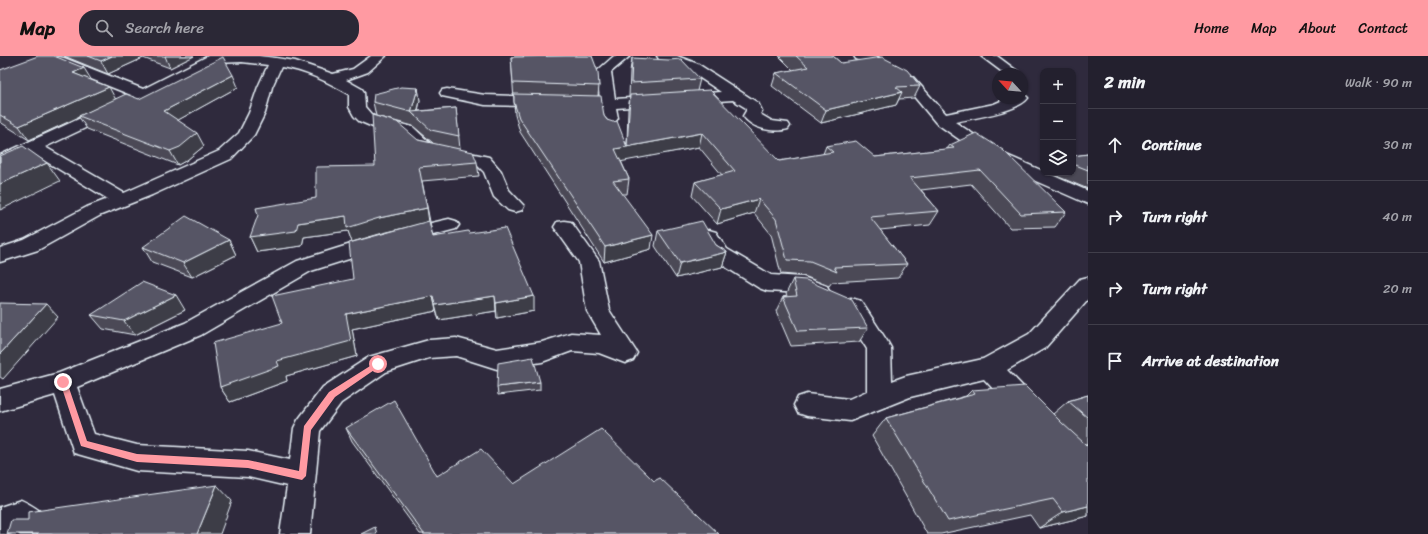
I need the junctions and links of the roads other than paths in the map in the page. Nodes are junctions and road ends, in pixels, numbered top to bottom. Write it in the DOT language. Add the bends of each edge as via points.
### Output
graph roads {
  1 [pos="379,56"];
  2 [pos="623,56"];
  3 [pos="664,56"];
  4 [pos="861,56"];
  5 [pos="988,56"];
  6 [pos="245,57"];
  7 [pos="214,58"];
  8 [pos="49,59"];
  9 [pos="276,62"];
  10 [pos="1005,68"];
  11 [pos="332,78"];
  12 [pos="447,93"];
  13 [pos="144,95"];
  14 [pos="736,95"];
  15 [pos="608,104"];
  16 [pos="1006,104"];
  17 [pos="942,120"];
  18 [pos="782,126"];
  19 [pos="612,129"];
  20 [pos="32,146"];
  21 [pos="0,161"];
  22 [pos="1088,198"];
  23 [pos="122,200"];
  24 [pos="505,201"];
  25 [pos="449,224"];
  26 [pos="564,227"];
  27 [pos="709,237"];
  28 [pos="0,255"];
  29 [pos="1088,285"];
  30 [pos="598,311"];
  31 [pos="571,342"];
  32 [pos="989,368"];
  33 [pos="63,382"];
  34 [pos="880,398"];
  35 [pos="0,400"];
  36 [pos="807,405"];
  37 [pos="1045,426"];
  38 [pos="302,476"];
  39 [pos="0,522"];
  40 [pos="36,534"];
  41 [pos="295,534"];
  1 -- 11 [label="street" via="366,69"];
  2 -- 15 [label="street" via="604,71"];
  3 -- 14 [label="street" via="693,67"];
  4 -- 17 [label="street" via="907,79"];
  5 -- 10 [label="street"];
  6 -- 7 [label="street"];
  6 -- 9 [label="street"];
  7 -- 13 [label="street"];
  8 -- 13 [label="street"];
  9 -- 11 [label="street"];
  9 -- 23 [label="street" via="246,135 225,155"];
  11 -- 24 [label="street" via="356,92 357,108 375,123 407,131 427,149 483,161 492,171"];
  12 -- 15 [label="street" via="485,100"];
  13 -- 20 [label="street"];
  14 -- 15 [label="street"];
  14 -- 18 [label="street" via="753,106 752,116 769,126"];
  15 -- 19 [label="street"];
  16 -- 17 [label="street" via="999,108"];
  17 -- 22 [label="street" via="996,157"];
  20 -- 21 [label="street"];
  20 -- 23 [label="street"];
  23 -- 28 [label="street" via="94,211 31,245"];
  25 -- 33 [label="street" via="383,241 304,266 193,329"];
  26 -- 30 [label="street" via="589,261"];
  27 -- 34 [label="street" via="720,254 767,283 803,286 853,307 879,348"];
  29 -- 32 [label="street" via="1036,341"];
  30 -- 31 [label="street" via="587,327"];
  30 -- 31 [label="street" via="625,353 600,344"];
  31 -- 38 [label="street" via="542,352 497,360 456,347 428,349 378,364 332,395 307,428"];
  32 -- 34 [label="street" via="906,387"];
  32 -- 37 [label="street"];
  33 -- 35 [label="street"];
  33 -- 38 [label="street" via="84,444 137,458 248,464"];
  34 -- 36 [label="street" via="850,410"];
  38 -- 41 [label="street"];
  39 -- 40 [label="street" via="21,515 37,529"];
}
